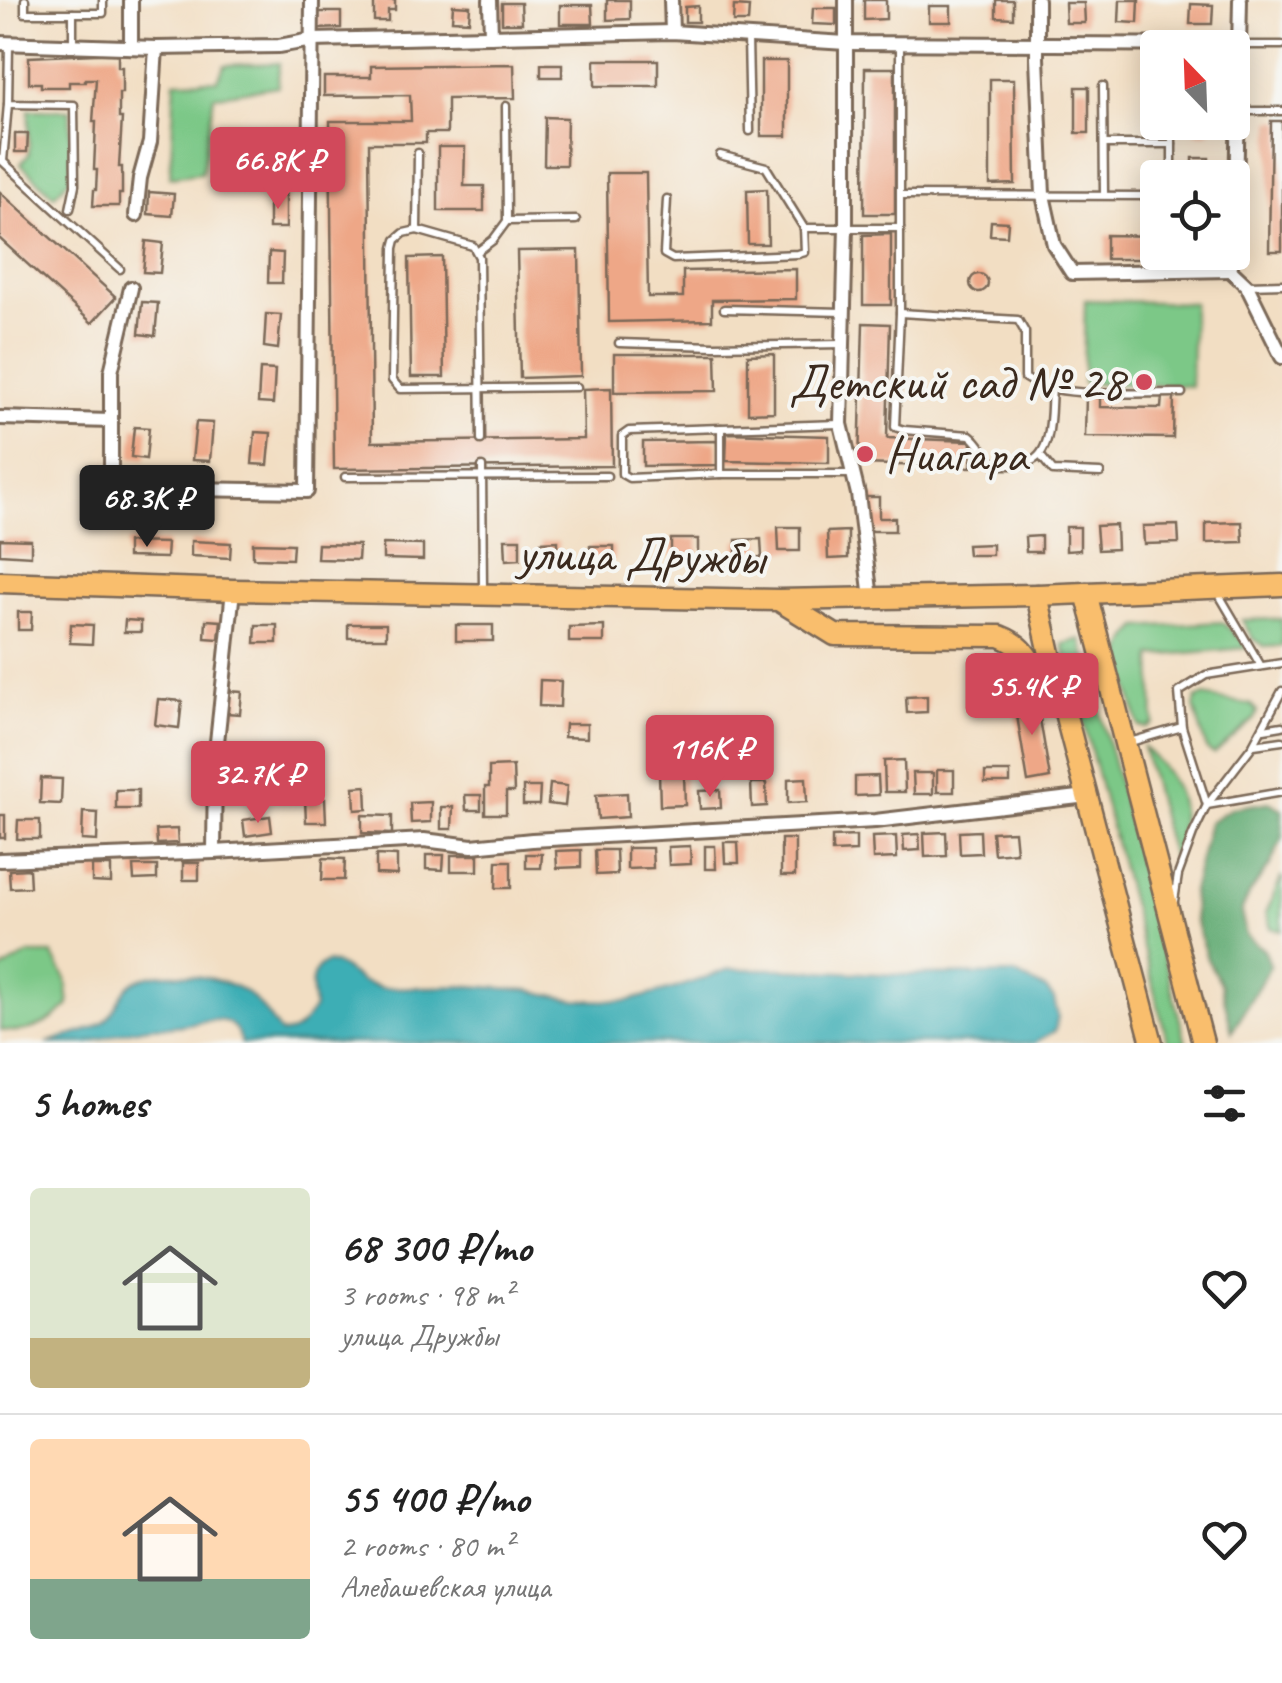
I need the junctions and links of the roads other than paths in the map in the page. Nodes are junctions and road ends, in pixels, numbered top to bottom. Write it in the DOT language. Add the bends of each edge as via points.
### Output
graph roads {
  1 [pos="25,0"];
  2 [pos="103,0"];
  3 [pos="131,0"];
  4 [pos="312,0"];
  5 [pos="490,0"];
  6 [pos="671,0"];
  7 [pos="846,0"];
  8 [pos="1038,0"];
  9 [pos="1240,0"];
  10 [pos="73,13"];
  11 [pos="1239,30"];
  12 [pos="672,32"];
  13 [pos="491,36"];
  14 [pos="748,36"];
  15 [pos="312,40"];
  16 [pos="4,43"];
  17 [pos="846,43"];
  18 [pos="900,44"];
  19 [pos="1037,44"];
  20 [pos="1140,44"];
  21 [pos="1250,44"];
  22 [pos="72,45"];
  23 [pos="1282,45"];
  24 [pos="131,46"];
  25 [pos="156,48"];
  26 [pos="1104,86"];
  27 [pos="8,104"];
  28 [pos="506,106"];
  29 [pos="1250,111"];
  30 [pos="1282,111"];
  31 [pos="750,130"];
  32 [pos="1172,140"];
  33 [pos="1104,144"];
  34 [pos="1172,144"];
  35 [pos="418,153"];
  36 [pos="720,155"];
  37 [pos="1,160"];
  38 [pos="1172,160"];
  39 [pos="900,195"];
  40 [pos="1043,195"];
  41 [pos="1104,195"];
  42 [pos="1140,196"];
  43 [pos="667,199"];
  44 [pos="70,208"];
  45 [pos="136,215"];
  46 [pos="576,220"];
  47 [pos="506,221"];
  48 [pos="846,226"];
  49 [pos="804,228"];
  50 [pos="900,228"];
  51 [pos="416,230"];
  52 [pos="477,252"];
  53 [pos="120,269"];
  54 [pos="1230,270"];
  55 [pos="1282,284"];
  56 [pos="1247,286"];
  57 [pos="131,288"];
  58 [pos="724,308"];
  59 [pos="844,312"];
  60 [pos="900,313"];
  61 [pos="619,343"];
  62 [pos="843,344"];
  63 [pos="1282,358"];
  64 [pos="576,386"];
  65 [pos="480,387"];
  66 [pos="1052,387"];
  67 [pos="1182,392"];
  68 [pos="0,418"];
  69 [pos="111,421"];
  70 [pos="840,424"];
  71 [pos="721,428"];
  72 [pos="481,440"];
  73 [pos="1040,455"];
  74 [pos="482,468"];
  75 [pos="1100,472"];
  76 [pos="720,474"];
  77 [pos="852,474"];
  78 [pos="607,476"];
  79 [pos="345,477"];
  80 [pos="482,477"];
  81 [pos="0,582"];
  82 [pos="1282,585"];
  83 [pos="1215,587"];
  84 [pos="233,590"];
  85 [pos="1086,593"];
  86 [pos="483,596"];
  87 [pos="1037,596"];
  88 [pos="871,598"];
  89 [pos="778,600"];
  90 [pos="1282,663"];
  91 [pos="1260,666"];
  92 [pos="1282,691"];
  93 [pos="1061,697"];
  94 [pos="1282,726"];
  95 [pos="1182,727"];
  96 [pos="1262,729"];
  97 [pos="1282,740"];
  98 [pos="1125,744"];
  99 [pos="1253,746"];
  100 [pos="1282,792"];
  101 [pos="1086,796"];
  102 [pos="1207,805"];
  103 [pos="214,852"];
  104 [pos="0,860"];
  105 [pos="1171,920"];
  106 [pos="1152,1043"];
  107 [pos="1203,1043"];
  1 -- 10 [label="lane" via="25,13"];
  2 -- 10 [label="lane" via="103,13"];
  3 -- 24 [label="street"];
  4 -- 15 [label="street"];
  5 -- 13 [label="street"];
  6 -- 12 [label="street"];
  7 -- 17 [label="street"];
  8 -- 19 [label="street"];
  9 -- 11 [label="street"];
  10 -- 22 [label="lane"];
  12 -- 13 [label="street"];
  12 -- 14 [label="street"];
  13 -- 15 [label="street"];
  14 -- 17 [label="street"];
  14 -- 31 [label="lane"];
  15 -- 25 [label="street"];
  15 -- 69 [label="street" via="308,491 124,488 111,473"];
  16 -- 22 [label="street"];
  16 -- 27 [label="lane"];
  17 -- 18 [label="street"];
  17 -- 48 [label="street"];
  18 -- 19 [label="street"];
  18 -- 39 [label="lane"];
  19 -- 20 [label="street"];
  19 -- 40 [label="street"];
  21 -- 23 [label="lane"];
  22 -- 24 [label="street"];
  24 -- 25 [label="street"];
  25 -- 45 [label="street" via="150,142"];
  26 -- 33 [label="lane"];
  27 -- 37 [label="lane"];
  27 -- 44 [label="lane" via="74,105 76,185"];
  28 -- 47 [label="lane"];
  29 -- 30 [label="lane"];
  32 -- 34 [label="lane"];
  33 -- 34 [label="lane"];
  33 -- 41 [label="lane"];
  34 -- 38 [label="lane"];
  35 -- 51 [label="lane"];
  36 -- 49 [label="lane" via="766,167"];
  37 -- 53 [label="lane"];
  39 -- 40 [label="lane"];
  39 -- 50 [label="lane"];
  40 -- 41 [label="lane"];
  40 -- 54 [label="street" via="1054,245 1072,273"];
  41 -- 42 [label="lane"];
  43 -- 49 [label="lane" via="664,254 673,260 798,254 805,252"];
  46 -- 47 [label="lane"];
  47 -- 52 [label="lane"];
  48 -- 49 [label="lane"];
  48 -- 50 [label="lane"];
  48 -- 59 [label="street"];
  50 -- 60 [label="lane"];
  51 -- 52 [label="lane"];
  51 -- 65 [label="lane" via="396,240 392,380 400,388"];
  52 -- 65 [label="lane"];
  54 -- 56 [label="street"];
  55 -- 56 [label="lane"];
  56 -- 63 [label="street"];
  57 -- 69 [label="street" via="112,372"];
  58 -- 59 [label="lane"];
  59 -- 62 [label="street"];
  60 -- 66 [label="lane" via="1018,320 1025,332 1025,378"];
  60 -- 73 [label="lane" via="895,426 970,435 996,465 1028,463"];
  61 -- 62 [label="lane"];
  62 -- 70 [label="street"];
  64 -- 65 [label="lane"];
  65 -- 72 [label="lane"];
  66 -- 67 [label="lane"];
  66 -- 73 [label="lane" via="1047,446"];
  68 -- 69 [label="street"];
  70 -- 71 [label="lane"];
  70 -- 77 [label="street"];
  71 -- 76 [label="lane"];
  71 -- 76 [label="lane" via="622,436 626,477"];
  73 -- 75 [label="lane" via="1053,471"];
  74 -- 80 [label="lane"];
  76 -- 77 [label="lane"];
  77 -- 88 [label="street"];
  78 -- 80 [label="lane"];
  79 -- 80 [label="lane"];
  80 -- 86 [label="lane"];
  81 -- 84 [label="main road, улица Дружбы"];
  82 -- 83 [label="main road, улица Дружбы"];
  83 -- 85 [label="main road, улица Дружбы"];
  83 -- 91 [label="lane"];
  84 -- 86 [label="main road, улица Дружбы"];
  84 -- 103 [label="street" via="215,760"];
  85 -- 87 [label="main road, улица Дружбы"];
  85 -- 98 [label="main road"];
  86 -- 89 [label="main road, улица Дружбы"];
  87 -- 88 [label="main road, улица Дружбы"];
  87 -- 93 [label="main road"];
  88 -- 89 [label="main road, улица Дружбы"];
  89 -- 93 [label="main road" via="835,635 1000,636 1026,653"];
  90 -- 91 [label="lane"];
  91 -- 95 [label="lane" via="1206,675 1179,692"];
  92 -- 96 [label="lane"];
  93 -- 101 [label="main road"];
  94 -- 96 [label="lane"];
  95 -- 98 [label="lane"];
  95 -- 102 [label="lane"];
  96 -- 99 [label="lane"];
  97 -- 99 [label="lane"];
  98 -- 105 [label="main road"];
  99 -- 102 [label="lane"];
  100 -- 102 [label="lane"];
  101 -- 103 [label="street" via="875,821 472,846 424,840"];
  101 -- 106 [label="main road"];
  102 -- 105 [label="lane" via="1178,875"];
  103 -- 104 [label="street"];
  105 -- 107 [label="main road"];
}
